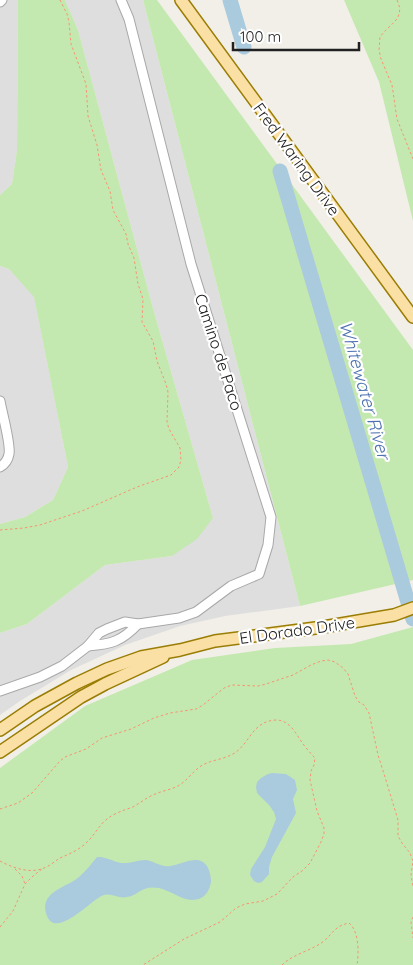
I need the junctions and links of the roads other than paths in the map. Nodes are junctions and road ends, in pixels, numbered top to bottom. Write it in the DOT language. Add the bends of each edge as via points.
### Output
graph roads {
  1 [pos="121,0"];
  2 [pos="181,0"];
  3 [pos="413,317"];
  4 [pos="0,401"];
  5 [pos="0,467"];
  6 [pos="413,608"];
  7 [pos="138,624"];
  8 [pos="88,646"];
  9 [pos="180,650"];
  10 [pos="0,691"];
  11 [pos="0,729"];
  12 [pos="12,743"];
  13 [pos="0,752"];
  1 -- 7 [label="street, Camino de Paco" via="130,19 191,264 271,517 268,545 259,574 232,586 196,612"];
  2 -- 3 [label="main road, Fred Waring Drive"];
  4 -- 5 [label="street" via="10,449 8,459"];
  6 -- 9 [label="main road, El Dorado Drive" via="394,615 323,628 215,641"];
  7 -- 8 [label="street, Camino de Paco" via="130,633 112,643"];
  7 -- 8 [label="street, Camino de Paco" via="125,622 107,628"];
  8 -- 10 [label="street, Camino de Paco" via="62,666"];
  9 -- 11 [label="main road, El Dorado Drive" via="141,657 100,673 54,695"];
  9 -- 12 [label="main road, El Dorado Drive" via="81,697"];
  11 -- 12 [label="street"];
  12 -- 13 [label="main road, El Dorado Drive"];
}
